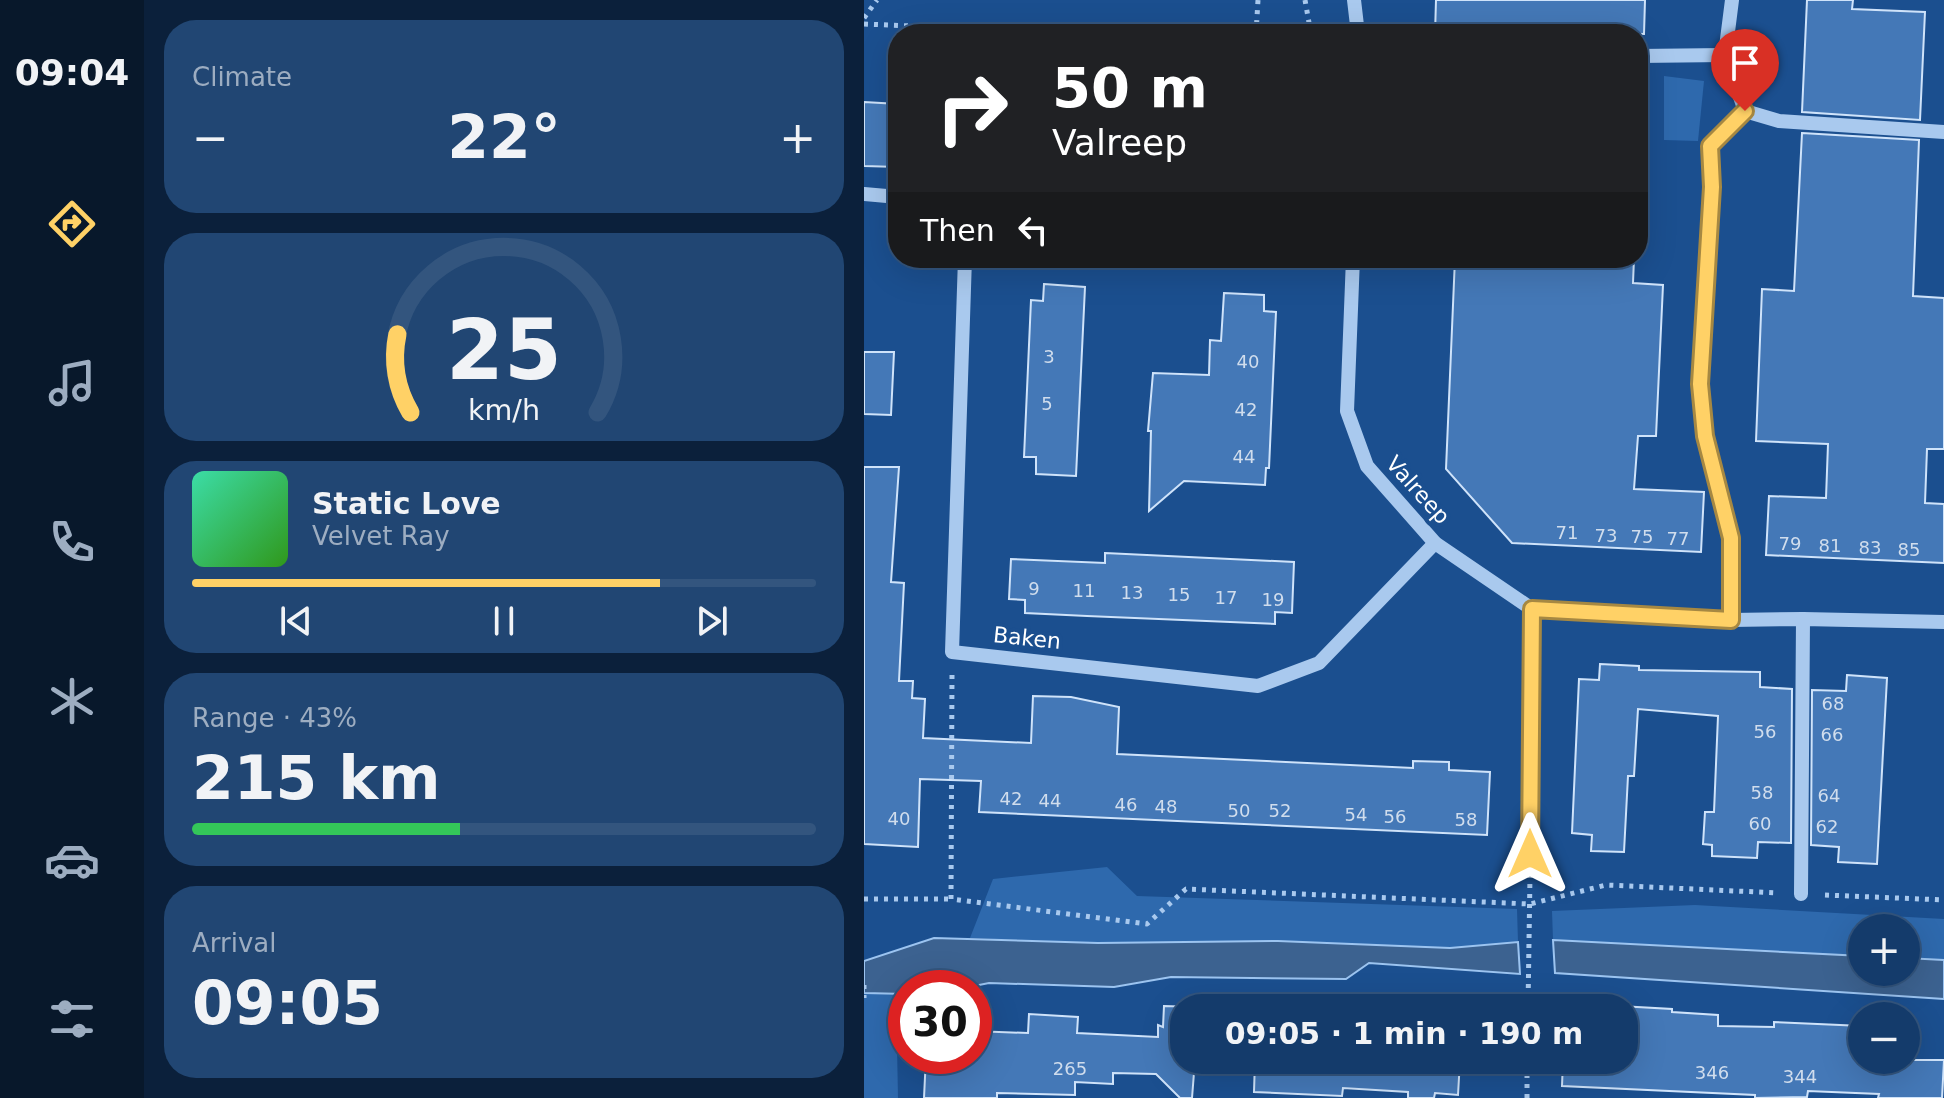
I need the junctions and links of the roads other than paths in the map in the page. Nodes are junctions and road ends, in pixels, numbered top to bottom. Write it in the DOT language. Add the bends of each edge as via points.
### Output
graph roads {
  1 [pos="1354,0"];
  2 [pos="1732,0"];
  3 [pos="1357,24"];
  4 [pos="1725,55"];
  5 [pos="1648,56"];
  6 [pos="1745,111"];
  7 [pos="1944,132"];
  8 [pos="864,194"];
  9 [pos="888,196"];
  10 [pos="965,268"];
  11 [pos="1353,268"];
  12 [pos="1435,543"];
  13 [pos="1532,609"];
  14 [pos="1803,619"];
  15 [pos="1731,620"];
  16 [pos="1944,622"];
  17 [pos="1530,854"];
  18 [pos="1801,894"];
  1 -- 3 [label="street"];
  2 -- 4 [label="street"];
  4 -- 5 [label="street"];
  4 -- 6 [label="street"];
  6 -- 7 [label="street" via="1779,121"];
  6 -- 15 [label="street" via="1710,146 1700,384 1705,436 1731,538"];
  8 -- 9 [label="street"];
  10 -- 12 [label="street, Baken" via="952,652 1258,686 1319,663"];
  11 -- 12 [label="street, Valreep" via="1347,411 1367,466"];
  12 -- 13 [label="street, Valreep"];
  13 -- 15 [label="street"];
  13 -- 17 [label="street"];
  14 -- 15 [label="street"];
  14 -- 16 [label="street"];
  14 -- 18 [label="street"];
}
